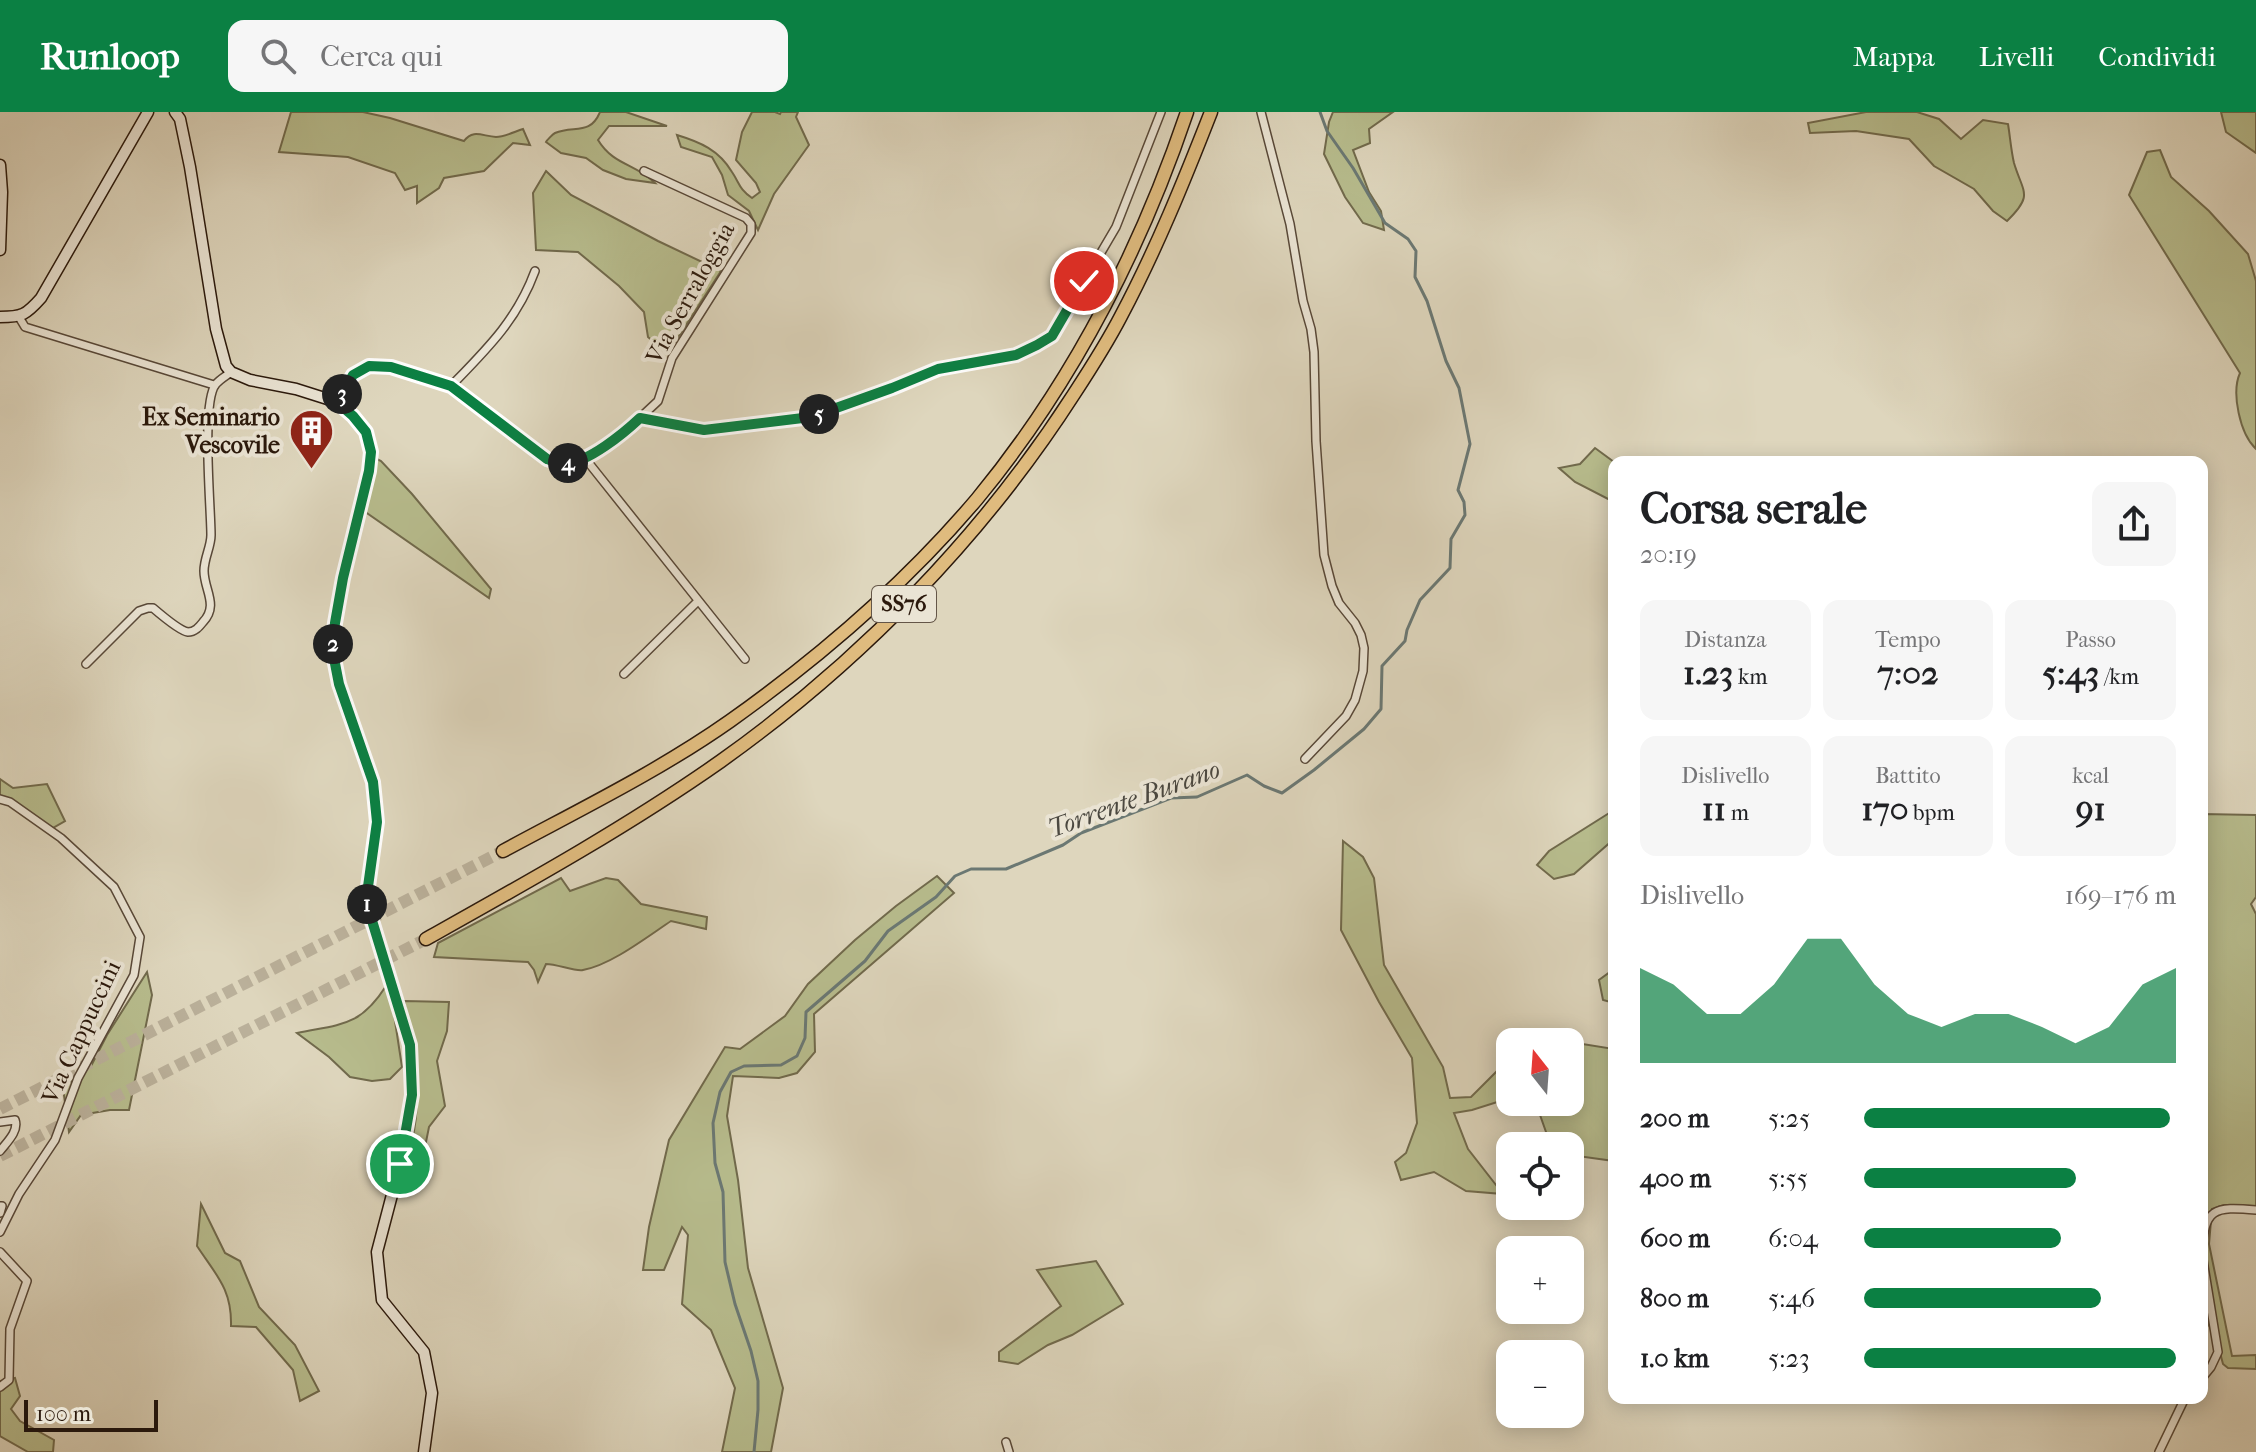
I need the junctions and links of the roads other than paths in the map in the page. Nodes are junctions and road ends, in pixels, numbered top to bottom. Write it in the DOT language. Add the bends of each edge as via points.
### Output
graph roads {
  1 [pos="148,112"];
  2 [pos="175,112"];
  3 [pos="1161,112"];
  4 [pos="1187,112"];
  5 [pos="1211,112"];
  6 [pos="1261,112"];
  7 [pos="0,165"];
  8 [pos="644,171"];
  9 [pos="0,250"];
  10 [pos="535,271"];
  11 [pos="0,317"];
  12 [pos="19,317"];
  13 [pos="231,372"];
  14 [pos="214,385"];
  15 [pos="451,386"];
  16 [pos="337,402"];
  17 [pos="640,418"];
  18 [pos="584,457"];
  19 [pos="698,601"];
  20 [pos="745,659"];
  21 [pos="86,664"];
  22 [pos="624,674"];
  23 [pos="1305,759"];
  24 [pos="0,799"];
  25 [pos="503,851"];
  26 [pos="426,939"];
  27 [pos="0,1122"];
  28 [pos="0,1151"];
  29 [pos="0,1206"];
  30 [pos="2256,1210"];
  31 [pos="0,1213"];
  32 [pos="2208,1219"];
  33 [pos="0,1232"];
  34 [pos="0,1252"];
  35 [pos="2208,1291"];
  36 [pos="2208,1371"];
  37 [pos="0,1387"];
  38 [pos="2182,1404"];
  39 [pos="1006,1442"];
  40 [pos="424,1452"];
  41 [pos="1009,1452"];
  42 [pos="2159,1452"];
  1 -- 12 [label="main road" via="41,298"];
  2 -- 13 [label="main road" via="190,167 220,348"];
  3 -- 17 [label="street" via="1116,227 1052,336 1037,345 1016,355 938,369 811,417 704,430"];
  4 -- 25 [label="highway, SS76" via="1131,254 1061,381 985,488 916,566 801,669 728,722"];
  5 -- 26 [label="highway, SS76" via="1170,215 1104,347 1003,496 933,576 857,650 720,761"];
  6 -- 23 [label="street" via="1311,329 1324,555 1339,603 1355,623 1364,648 1355,700"];
  7 -- 9 [label="main road"];
  8 -- 17 [label="street, Via Serraloggia" via="746,218 751,233 672,358 658,401"];
  10 -- 15 [label="street" via="528,292 494,343"];
  11 -- 12 [label="main road"];
  12 -- 14 [label="street" via="25,327"];
  13 -- 14 [label="street"];
  13 -- 16 [label="main road"];
  14 -- 21 [label="street" via="207,466 211,540 204,574 211,600 208,617 189,632 153,608 139,611"];
  15 -- 16 [label="street, Via Serraloggia" via="391,367 369,366 353,375"];
  15 -- 18 [label="street, Via Serraloggia" via="547,459 564,464"];
  16 -- 40 [label="main road" via="366,432 371,452 332,648 373,782 377,822 366,901 410,1045 412,1095 404,1149 377,1252 382,1300 424,1352 432,1393"];
  17 -- 18 [label="street, Via Serraloggia"];
  18 -- 19 [label="street"];
  19 -- 20 [label="street"];
  19 -- 22 [label="street"];
  24 -- 33 [label="street, Via Cappuccini" via="61,838 114,887 140,937 134,975 78,1078 55,1140"];
  27 -- 28 [label="street" via="17,1124"];
  29 -- 31 [label="street"];
  30 -- 32 [label="street" via="2218,1210"];
  34 -- 37 [label="street" via="27,1281 10,1329 9,1380"];
  35 -- 36 [label="street" via="2218,1352"];
  38 -- 42 [label="street"];
  39 -- 41 [label="street"];
}
